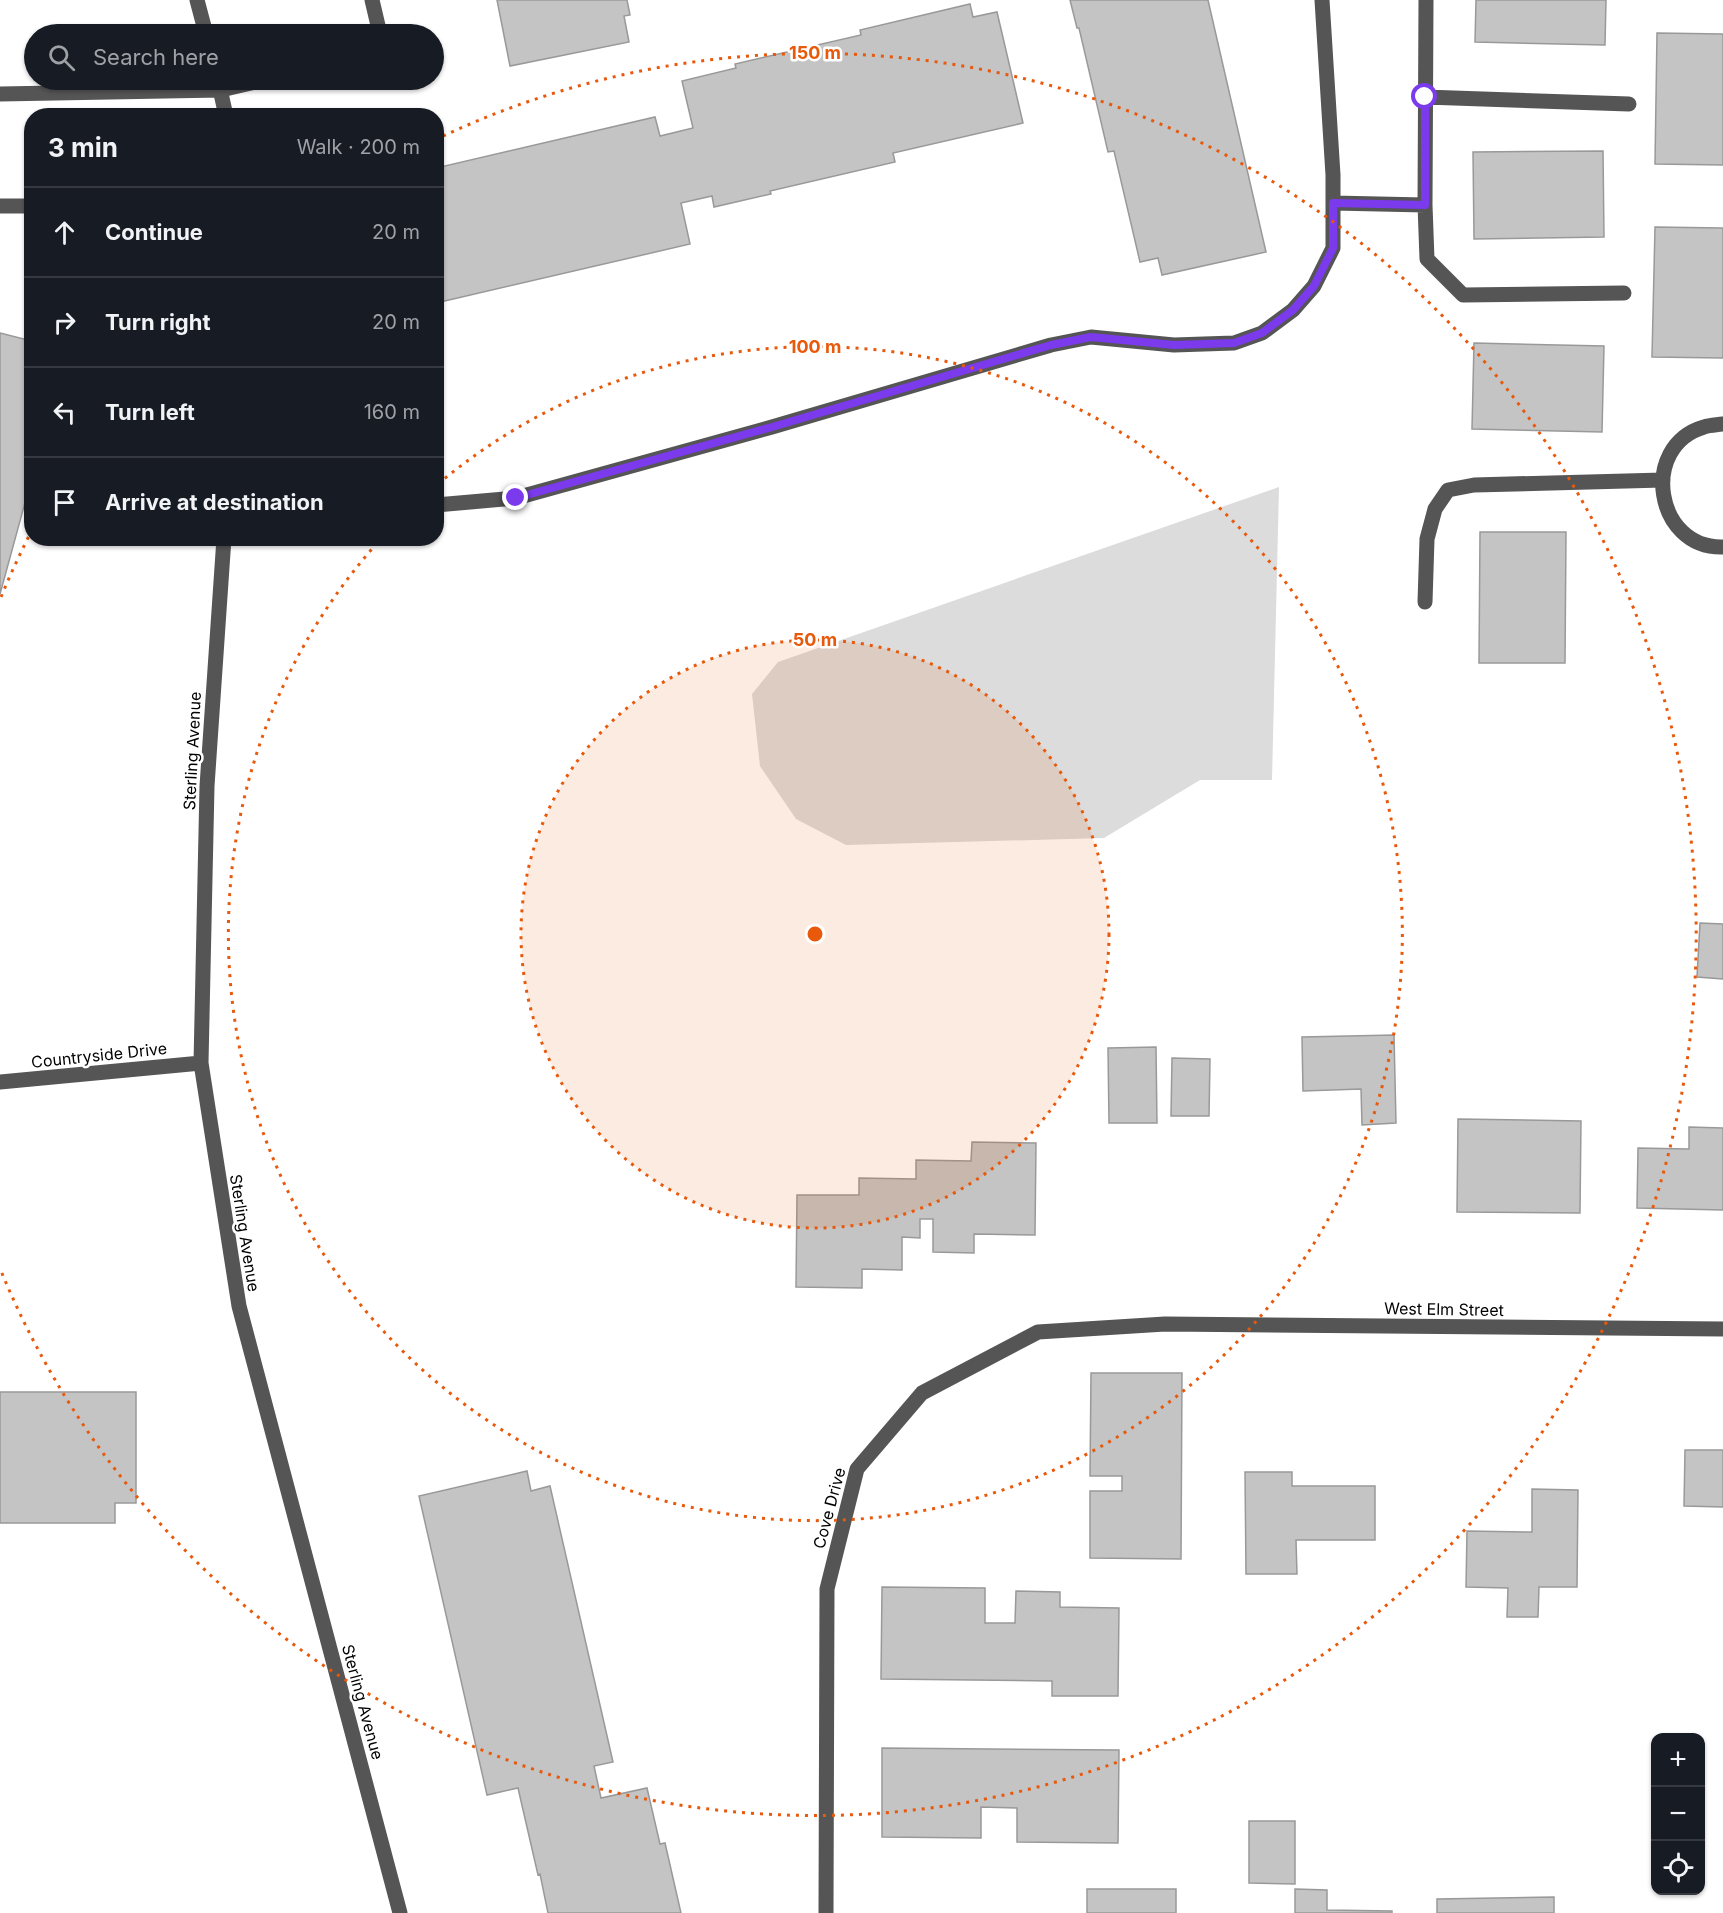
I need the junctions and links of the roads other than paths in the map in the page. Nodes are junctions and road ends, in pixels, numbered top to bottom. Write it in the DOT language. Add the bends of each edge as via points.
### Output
graph roads {
  1 [pos="197,0"];
  2 [pos="372,0"];
  3 [pos="1322,0"];
  4 [pos="1426,0"];
  5 [pos="203,24"];
  6 [pos="378,24"];
  7 [pos="97,90"];
  8 [pos="220,90"];
  9 [pos="0,94"];
  10 [pos="1425,97"];
  11 [pos="1629,104"];
  12 [pos="224,108"];
  13 [pos="1333,203"];
  14 [pos="1425,205"];
  15 [pos="0,206"];
  16 [pos="24,206"];
  17 [pos="1624,293"];
  18 [pos="1723,424"];
  19 [pos="1663,480"];
  20 [pos="444,504"];
  21 [pos="223,546"];
  22 [pos="1723,547"];
  23 [pos="1425,602"];
  24 [pos="201,1063"];
  25 [pos="0,1082"];
  26 [pos="1165,1324"];
  27 [pos="1723,1329"];
  28 [pos="400,1913"];
  29 [pos="826,1913"];
  1 -- 5 [label="street"];
  2 -- 6 [label="street"];
  3 -- 13 [label="street"];
  4 -- 10 [label="street"];
  7 -- 9 [label="street"];
  8 -- 12 [label="street"];
  10 -- 11 [label="street"];
  10 -- 14 [label="street"];
  13 -- 14 [label="street"];
  13 -- 20 [label="street" via="1333,248 1314,286 1293,310 1262,333 1234,343 1174,345 1091,337 1051,345 516,498"];
  14 -- 17 [label="street" via="1427,260 1462,295"];
  15 -- 16 [label="street"];
  18 -- 19 [label="street" via="1703,427 1684,438 1670,453"];
  19 -- 22 [label="street" via="1662,494 1668,514 1681,531 1698,542"];
  19 -- 23 [label="street" via="1474,485 1448,490 1435,509 1427,539"];
  21 -- 24 [label="street, Sterling Avenue" via="207,786"];
  24 -- 25 [label="street, Countryside Drive"];
  24 -- 28 [label="street, Sterling Avenue" via="238,1306"];
  26 -- 27 [label="street, West Elm Street"];
  26 -- 29 [label="street, Cove Drive" via="1038,1332 922,1393 857,1468 827,1589"];
}
